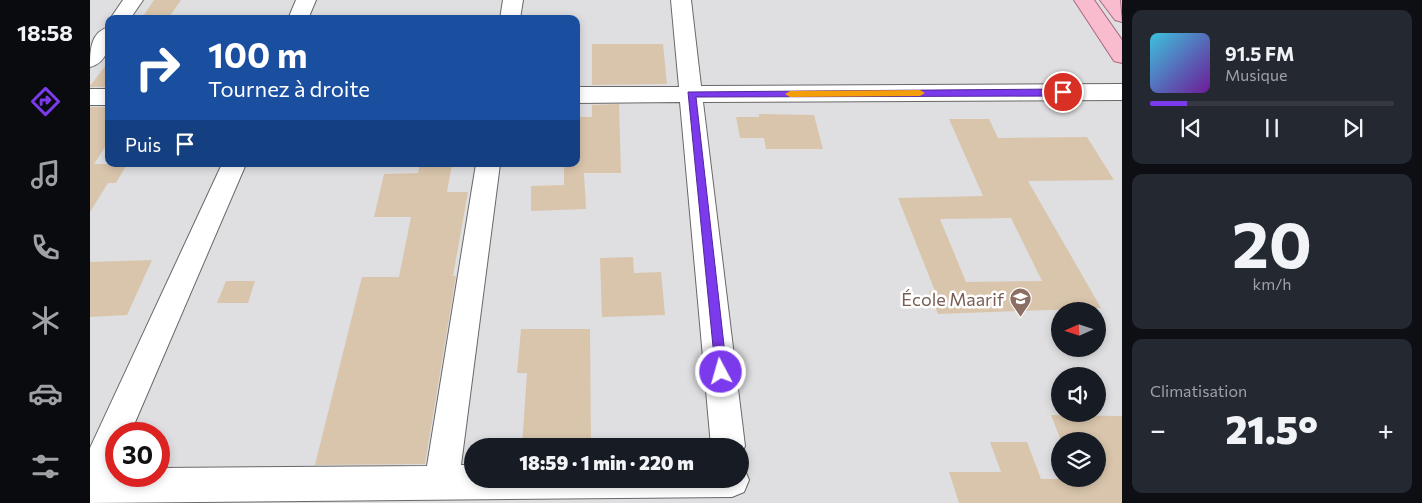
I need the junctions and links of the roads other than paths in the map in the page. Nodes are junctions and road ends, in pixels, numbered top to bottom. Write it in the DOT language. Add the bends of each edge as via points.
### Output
graph roads {
  1 [pos="133,0"];
  2 [pos="306,0"];
  3 [pos="512,0"];
  4 [pos="681,0"];
  5 [pos="1084,0"];
  6 [pos="123,15"];
  7 [pos="300,15"];
  8 [pos="510,15"];
  9 [pos="105,39"];
  10 [pos="1122,56"];
  11 [pos="90,60"];
  12 [pos="1122,92"];
  13 [pos="691,94"];
  14 [pos="580,95"];
  15 [pos="105,97"];
  16 [pos="90,98"];
  17 [pos="233,167"];
  18 [pos="488,167"];
  19 [pos="727,438"];
  20 [pos="441,482"];
  21 [pos="464,482"];
  22 [pos="90,486"];
  1 -- 6 [label="street"];
  2 -- 7 [label="street"];
  3 -- 8 [label="street"];
  4 -- 13 [label="street"];
  5 -- 10 [label="main road"];
  9 -- 11 [label="street"];
  12 -- 13 [label="street"];
  13 -- 14 [label="street"];
  13 -- 19 [label="street"];
  15 -- 16 [label="street"];
  17 -- 22 [label="street"];
  18 -- 20 [label="street"];
  20 -- 21 [label="street"];
  20 -- 22 [label="street"];
}
